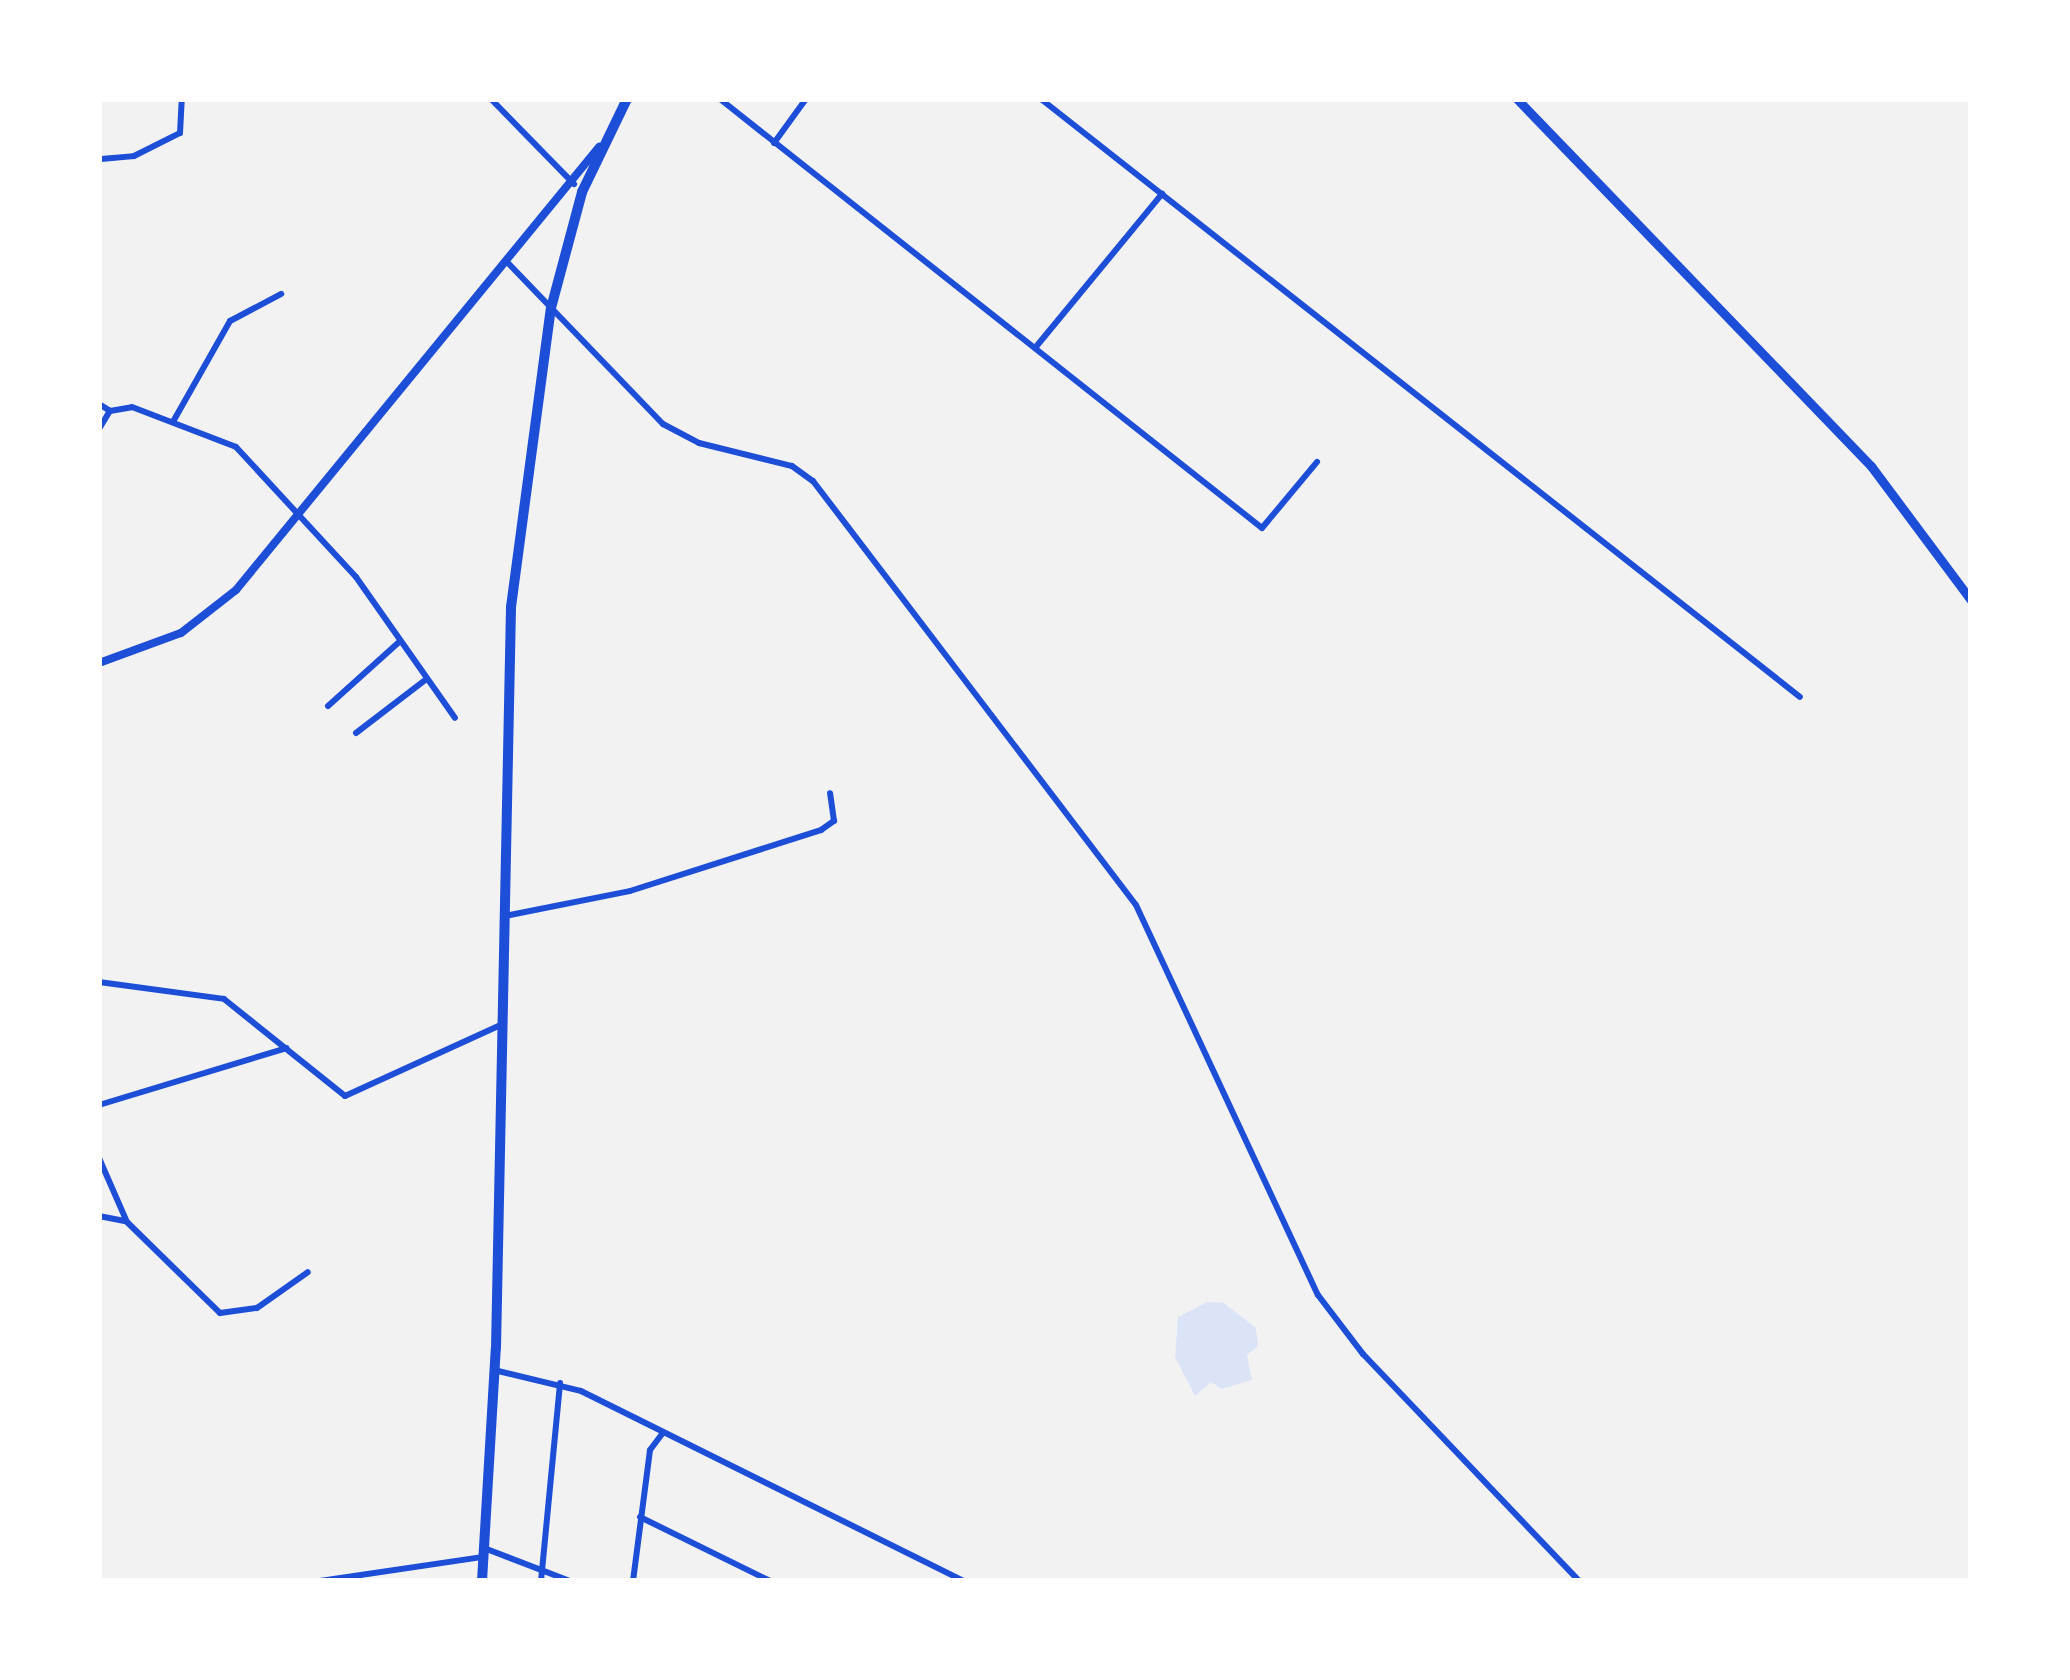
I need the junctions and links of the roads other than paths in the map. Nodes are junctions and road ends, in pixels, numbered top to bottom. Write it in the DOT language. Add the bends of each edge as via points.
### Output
graph roads {
  1 [pos="182,99"];
  2 [pos="490,99"];
  3 [pos="627,99"];
  4 [pos="721,99"];
  5 [pos="806,99"];
  6 [pos="1041,99"];
  7 [pos="1517,99"];
  8 [pos="613,126"];
  9 [pos="99,140"];
  10 [pos="774,143"];
  11 [pos="101,159"];
  12 [pos="574,184"];
  13 [pos="1162,194"];
  14 [pos="99,203"];
  15 [pos="509,264"];
  16 [pos="281,294"];
  17 [pos="551,308"];
  18 [pos="1035,348"];
  19 [pos="99,404"];
  20 [pos="110,411"];
  21 [pos="174,420"];
  22 [pos="99,429"];
  23 [pos="1317,462"];
  24 [pos="299,516"];
  25 [pos="1971,600"];
  26 [pos="399,642"];
  27 [pos="99,663"];
  28 [pos="425,680"];
  29 [pos="1800,697"];
  30 [pos="328,706"];
  31 [pos="455,718"];
  32 [pos="356,733"];
  33 [pos="830,793"];
  34 [pos="505,916"];
  35 [pos="99,982"];
  36 [pos="502,1024"];
  37 [pos="287,1048"];
  38 [pos="99,1105"];
  39 [pos="99,1158"];
  40 [pos="99,1216"];
  41 [pos="128,1222"];
  42 [pos="308,1272"];
  43 [pos="494,1370"];
  44 [pos="560,1383"];
  45 [pos="664,1433"];
  46 [pos="640,1517"];
  47 [pos="485,1552"];
  48 [pos="542,1569"];
  49 [pos="320,1581"];
  50 [pos="482,1581"];
  51 [pos="541,1581"];
  52 [pos="570,1581"];
  53 [pos="633,1581"];
  54 [pos="770,1581"];
  55 [pos="963,1581"];
  56 [pos="1579,1581"];
  1 -- 11 [label="street" via="180,133 134,156"];
  2 -- 12 [label="street"];
  3 -- 8 [label="highway"];
  4 -- 10 [label="street"];
  5 -- 10 [label="street"];
  6 -- 13 [label="street"];
  7 -- 25 [label="main road" via="1871,466"];
  8 -- 12 [label="street"];
  8 -- 17 [label="highway" via="582,192"];
  9 -- 11 [label="street"];
  10 -- 18 [label="street"];
  11 -- 14 [label="street"];
  12 -- 15 [label="street"];
  13 -- 18 [label="street"];
  13 -- 29 [label="street"];
  15 -- 17 [label="street"];
  15 -- 24 [label="street"];
  16 -- 21 [label="street" via="230,320"];
  17 -- 34 [label="highway" via="512,607"];
  17 -- 56 [label="street" via="663,424 699,443 792,466 813,481 1136,905 1318,1295"];
  18 -- 23 [label="street" via="1262,528"];
  19 -- 20 [label="street"];
  20 -- 21 [label="street" via="132,407"];
  20 -- 22 [label="street"];
  21 -- 24 [label="street" via="236,447"];
  24 -- 26 [label="street" via="356,578"];
  24 -- 27 [label="street" via="236,590 181,633"];
  26 -- 28 [label="street"];
  26 -- 30 [label="street"];
  28 -- 31 [label="street"];
  28 -- 32 [label="street"];
  33 -- 34 [label="street" via="834,821 810,835 630,891"];
  34 -- 36 [label="highway"];
  35 -- 37 [label="street" via="210,993 259,1019"];
  36 -- 37 [label="street" via="355,1096 329,1091"];
  36 -- 43 [label="highway"];
  37 -- 38 [label="street"];
  39 -- 41 [label="street"];
  40 -- 41 [label="street"];
  41 -- 42 [label="street" via="225,1316 257,1308"];
  43 -- 44 [label="street"];
  43 -- 47 [label="highway"];
  44 -- 45 [label="street"];
  44 -- 48 [label="street"];
  45 -- 46 [label="street" via="650,1450"];
  45 -- 55 [label="street"];
  46 -- 53 [label="street"];
  46 -- 54 [label="street"];
  47 -- 48 [label="street"];
  47 -- 49 [label="street"];
  47 -- 50 [label="highway"];
  48 -- 51 [label="street"];
  48 -- 52 [label="street"];
}
